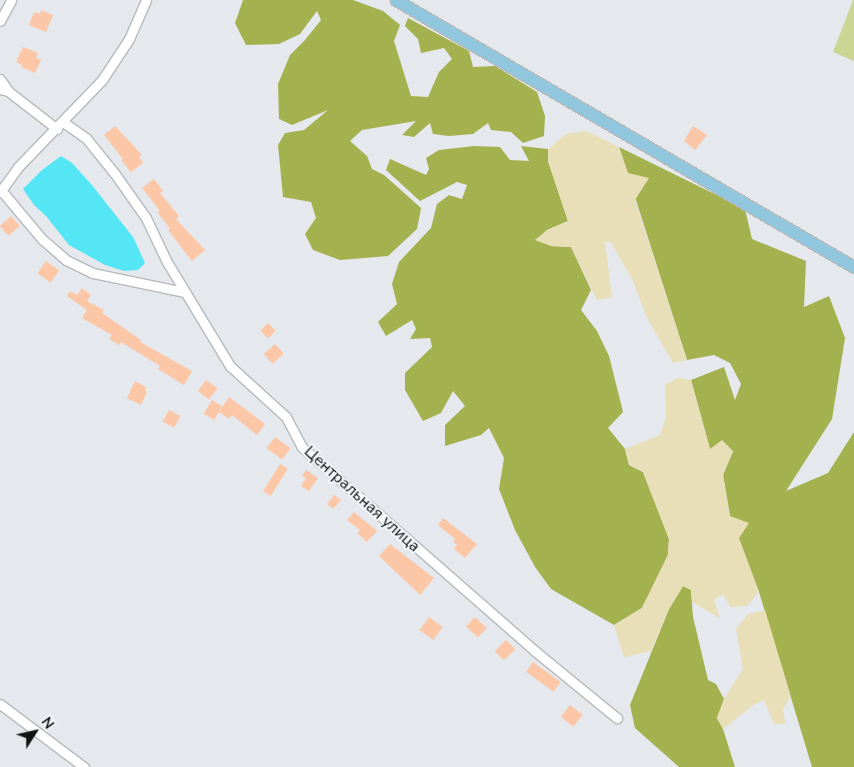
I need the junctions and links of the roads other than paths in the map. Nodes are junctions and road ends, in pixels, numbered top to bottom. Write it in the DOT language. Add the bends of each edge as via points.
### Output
graph roads {
  1 [pos="11,0"];
  2 [pos="146,0"];
  3 [pos="396,0"];
  4 [pos="0,21"];
  5 [pos="0,79"];
  6 [pos="4,90"];
  7 [pos="60,125"];
  8 [pos="0,191"];
  9 [pos="854,267"];
  10 [pos="184,292"];
  11 [pos="0,704"];
  12 [pos="617,718"];
  13 [pos="84,767"];
  1 -- 4 [label="street"];
  2 -- 7 [label="street" via="129,39 102,80"];
  3 -- 9 [label="main road"];
  5 -- 6 [label="street"];
  6 -- 7 [label="street, Центральная улица"];
  7 -- 8 [label="street"];
  7 -- 10 [label="street, Центральная улица" via="86,138 120,182 146,218"];
  8 -- 10 [label="street" via="42,239 66,260 93,274"];
  10 -- 12 [label="street, Центральная улица" via="230,366 286,417 302,447 535,651"];
  11 -- 13 [label="street"];
}
